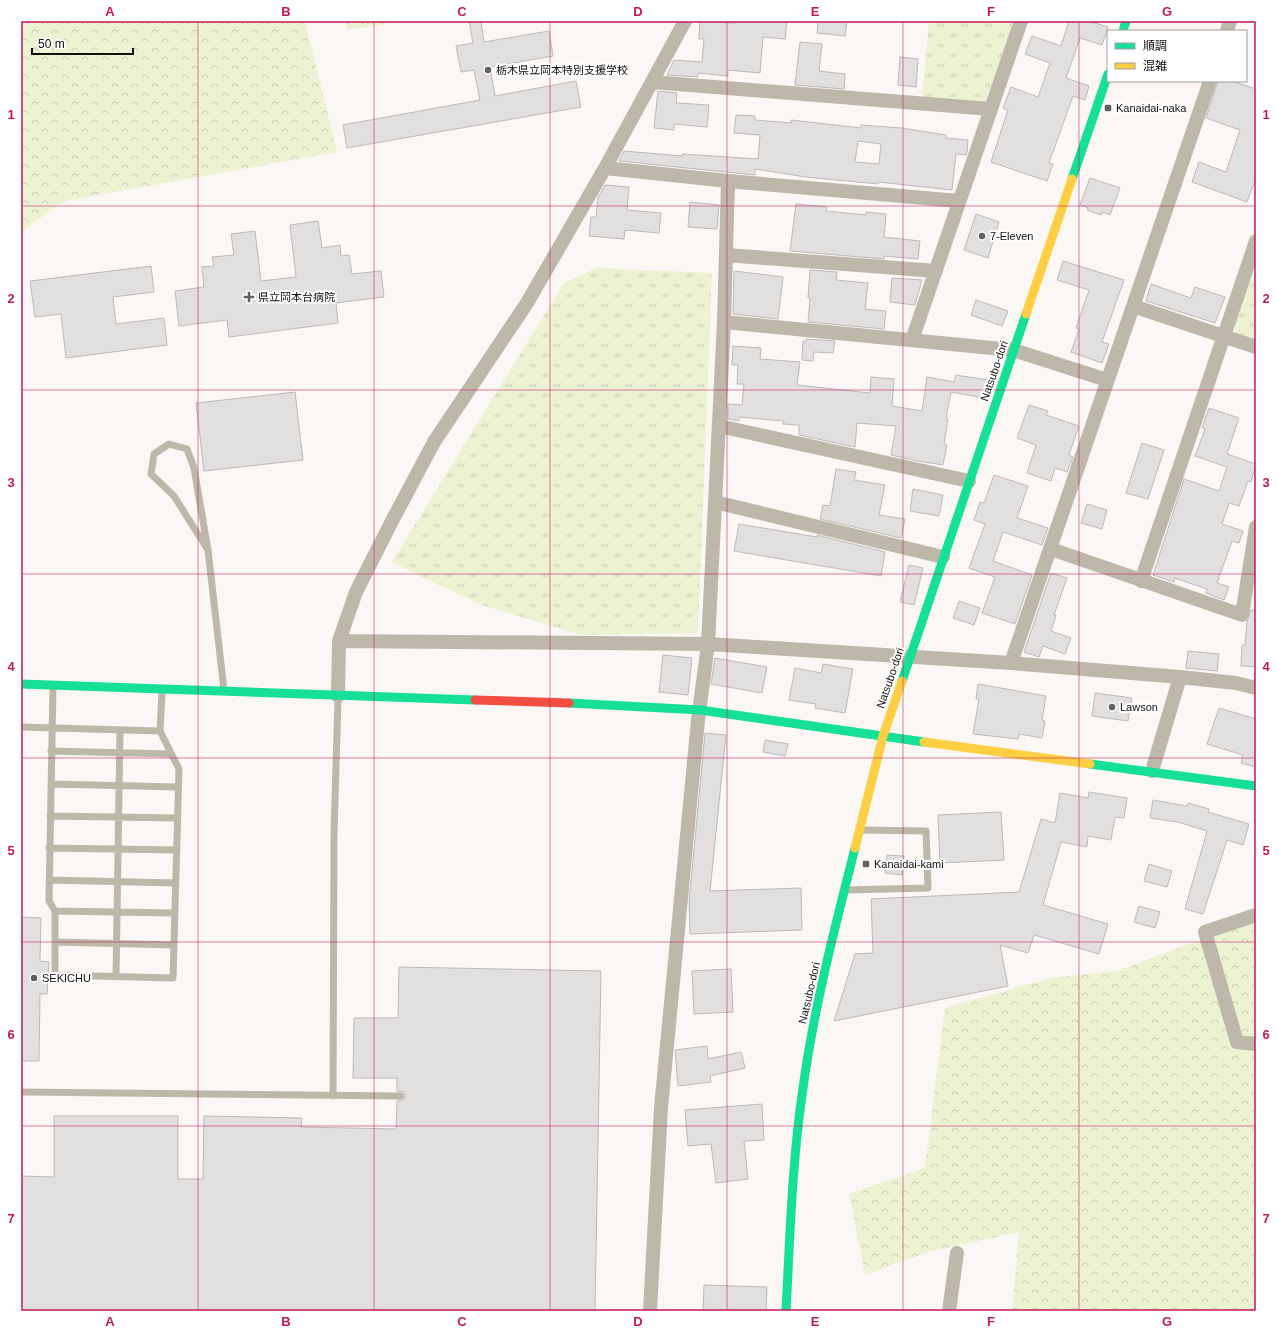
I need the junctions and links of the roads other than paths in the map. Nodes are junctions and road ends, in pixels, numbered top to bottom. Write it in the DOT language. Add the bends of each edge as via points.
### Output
graph roads {
  1 [pos="684,21"];
  2 [pos="1021,21"];
  3 [pos="1107,77"];
  4 [pos="652,82"];
  5 [pos="1210,82"];
  6 [pos="991,109"];
  7 [pos="605,168"];
  8 [pos="728,181"];
  9 [pos="959,201"];
  10 [pos="1256,241"];
  11 [pos="726,255"];
  12 [pos="936,271"];
  13 [pos="1250,275"];
  14 [pos="1133,306"];
  15 [pos="724,322"];
  16 [pos="1224,337"];
  17 [pos="912,340"];
  18 [pos="1256,347"];
  19 [pos="1014,350"];
  20 [pos="1107,380"];
  21 [pos="719,426"];
  22 [pos="969,480"];
  23 [pos="715,502"];
  24 [pos="1256,527"];
  25 [pos="1051,549"];
  26 [pos="208,550"];
  27 [pos="943,557"];
  28 [pos="1141,581"];
  29 [pos="339,641"];
  30 [pos="708,644"];
  31 [pos="910,658"];
  32 [pos="1010,663"];
  33 [pos="1180,677"];
  34 [pos="21,684"];
  35 [pos="53,685"];
  36 [pos="1256,688"];
  37 [pos="162,690"];
  38 [pos="224,692"];
  39 [pos="338,696"];
  40 [pos="700,710"];
  41 [pos="21,727"];
  42 [pos="52,728"];
  43 [pos="120,730"];
  44 [pos="160,730"];
  45 [pos="883,736"];
  46 [pos="51,751"];
  47 [pos="120,752"];
  48 [pos="171,754"];
  49 [pos="1152,772"];
  50 [pos="51,784"];
  51 [pos="119,785"];
  52 [pos="1256,786"];
  53 [pos="178,787"];
  54 [pos="50,816"];
  55 [pos="119,817"];
  56 [pos="177,818"];
  57 [pos="859,830"];
  58 [pos="50,848"];
  59 [pos="118,849"];
  60 [pos="177,850"];
  61 [pos="49,880"];
  62 [pos="118,881"];
  63 [pos="176,884"];
  64 [pos="844,890"];
  65 [pos="55,911"];
  66 [pos="118,911"];
  67 [pos="175,913"];
  68 [pos="1256,915"];
  69 [pos="55,942"];
  70 [pos="117,944"];
  71 [pos="174,945"];
  72 [pos="116,977"];
  73 [pos="1256,1044"];
  74 [pos="21,1092"];
  75 [pos="333,1096"];
  76 [pos="401,1096"];
  77 [pos="957,1253"];
  78 [pos="650,1311"];
  79 [pos="786,1311"];
  80 [pos="949,1311"];
  1 -- 4 [label="street"];
  2 -- 6 [label="street"];
  3 -- 19 [label="street, Natsubo-dori"];
  4 -- 6 [label="street"];
  4 -- 7 [label="street"];
  5 -- 14 [label="street"];
  6 -- 9 [label="street"];
  7 -- 8 [label="street"];
  7 -- 29 [label="street" via="527,303 434,442 356,592"];
  8 -- 9 [label="street"];
  8 -- 11 [label="street"];
  9 -- 12 [label="street"];
  10 -- 13 [label="street"];
  11 -- 12 [label="street"];
  11 -- 15 [label="street"];
  12 -- 17 [label="street"];
  13 -- 16 [label="street"];
  14 -- 16 [label="street"];
  14 -- 20 [label="street"];
  15 -- 17 [label="street"];
  15 -- 21 [label="street"];
  16 -- 18 [label="street"];
  16 -- 28 [label="street"];
  17 -- 19 [label="street"];
  19 -- 20 [label="street"];
  19 -- 22 [label="street, Natsubo-dori"];
  20 -- 25 [label="street"];
  21 -- 22 [label="street"];
  21 -- 23 [label="street"];
  22 -- 27 [label="street, Natsubo-dori"];
  23 -- 27 [label="street"];
  23 -- 30 [label="street"];
  24 -- 28 [label="street" via="1242,615"];
  25 -- 28 [label="street"];
  25 -- 32 [label="street"];
  26 -- 26 [label="lane" via="174,496 151,474 154,454 169,444 187,449 194,468"];
  26 -- 38 [label="lane"];
  27 -- 31 [label="street, Natsubo-dori"];
  29 -- 30 [label="street"];
  29 -- 39 [label="street"];
  30 -- 31 [label="street"];
  30 -- 40 [label="street"];
  31 -- 32 [label="street"];
  31 -- 45 [label="street, Natsubo-dori"];
  32 -- 33 [label="street"];
  33 -- 36 [label="street" via="1236,683"];
  33 -- 49 [label="street"];
  34 -- 35 [label="street"];
  35 -- 37 [label="street"];
  35 -- 42 [label="lane"];
  37 -- 38 [label="street"];
  37 -- 44 [label="lane"];
  38 -- 39 [label="street"];
  39 -- 40 [label="street"];
  39 -- 75 [label="lane" via="334,826"];
  40 -- 45 [label="street"];
  40 -- 78 [label="street" via="661,1108"];
  41 -- 42 [label="lane"];
  42 -- 43 [label="lane"];
  42 -- 46 [label="lane"];
  43 -- 44 [label="lane"];
  43 -- 47 [label="lane"];
  44 -- 48 [label="lane"];
  45 -- 49 [label="street"];
  45 -- 57 [label="street, Natsubo-dori"];
  46 -- 47 [label="lane"];
  46 -- 50 [label="lane"];
  47 -- 48 [label="lane"];
  47 -- 51 [label="lane"];
  48 -- 53 [label="lane" via="179,769"];
  49 -- 52 [label="street"];
  50 -- 51 [label="lane"];
  50 -- 54 [label="lane"];
  51 -- 53 [label="lane"];
  51 -- 55 [label="lane"];
  53 -- 56 [label="lane"];
  54 -- 55 [label="lane"];
  54 -- 58 [label="lane"];
  55 -- 56 [label="lane"];
  55 -- 59 [label="lane"];
  56 -- 60 [label="lane"];
  57 -- 64 [label="street, Natsubo-dori"];
  57 -- 64 [label="lane" via="926,831 928,888"];
  58 -- 59 [label="lane"];
  58 -- 61 [label="lane"];
  59 -- 60 [label="lane"];
  59 -- 62 [label="lane"];
  60 -- 63 [label="lane"];
  61 -- 62 [label="lane"];
  61 -- 65 [label="lane" via="49,901"];
  62 -- 63 [label="lane"];
  62 -- 66 [label="lane"];
  63 -- 67 [label="lane"];
  64 -- 79 [label="street, Natsubo-dori" via="813,1029 803,1087 795,1152"];
  65 -- 66 [label="lane"];
  65 -- 69 [label="lane"];
  66 -- 67 [label="lane"];
  66 -- 70 [label="lane"];
  67 -- 71 [label="lane"];
  68 -- 73 [label="street" via="1205,932 1238,1042"];
  69 -- 70 [label="lane"];
  69 -- 72 [label="lane" via="55,975"];
  70 -- 71 [label="lane"];
  70 -- 72 [label="lane"];
  71 -- 72 [label="lane" via="173,978"];
  74 -- 75 [label="lane"];
  75 -- 76 [label="lane"];
  77 -- 80 [label="street"];
}
